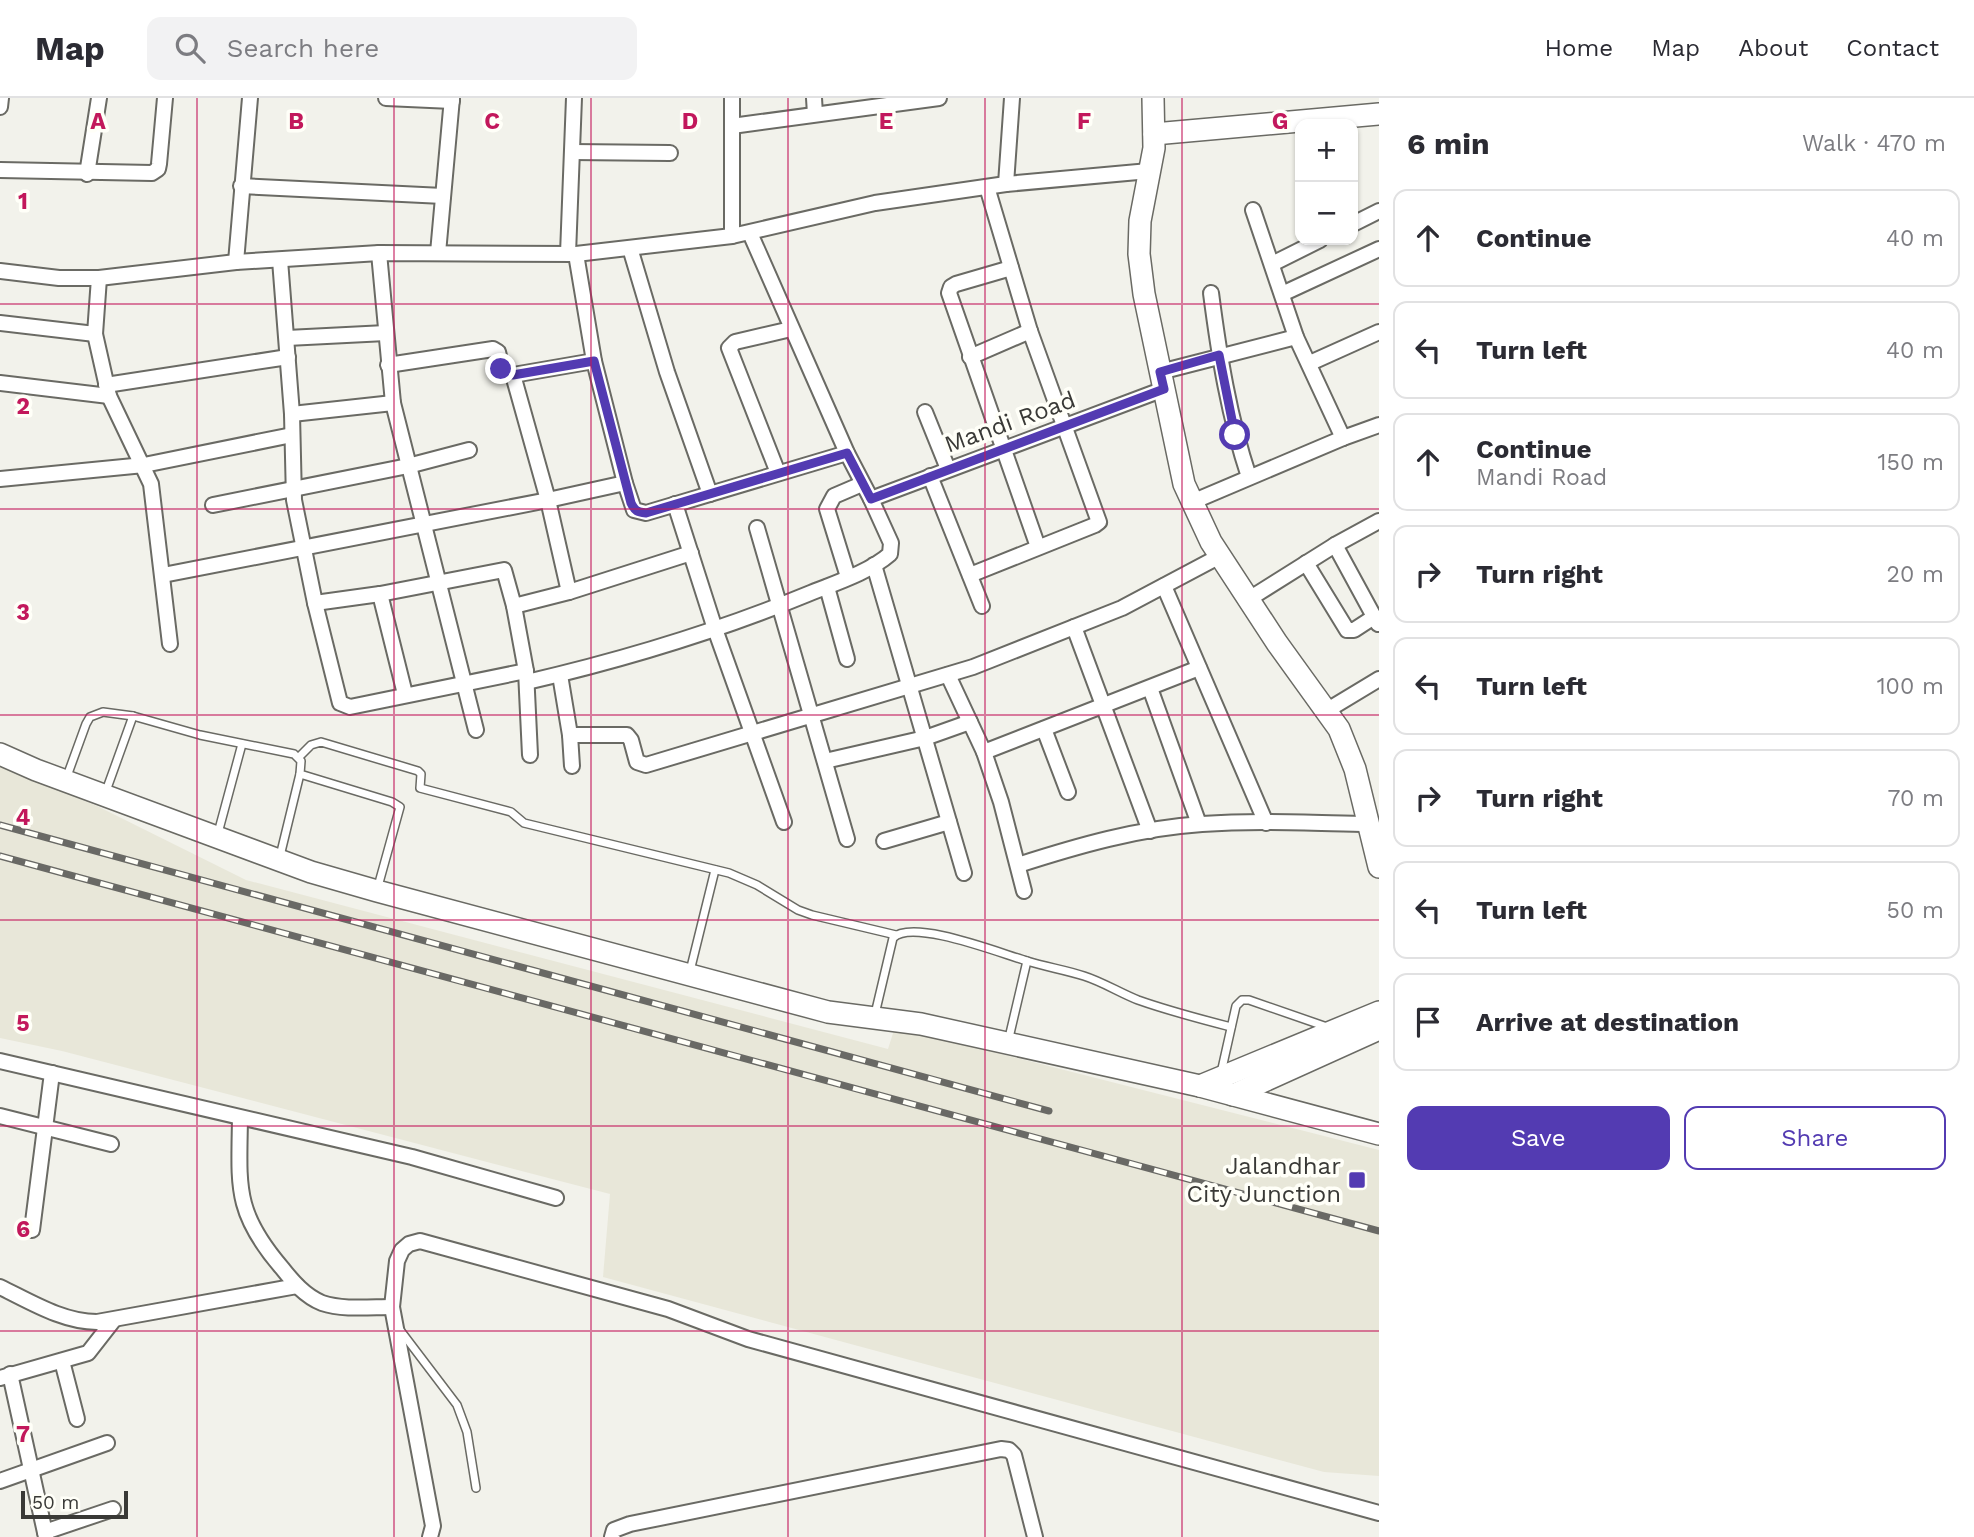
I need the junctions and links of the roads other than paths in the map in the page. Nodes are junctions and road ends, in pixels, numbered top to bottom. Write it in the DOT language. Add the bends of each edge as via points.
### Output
graph roads {
  1 [pos="1,98"];
  2 [pos="99,98"];
  3 [pos="164,98"];
  4 [pos="250,98"];
  5 [pos="386,98"];
  6 [pos="574,98"];
  7 [pos="732,98"];
  8 [pos="814,98"];
  9 [pos="939,98"];
  10 [pos="1012,98"];
  11 [pos="1153,98"];
  12 [pos="452,99"];
  13 [pos="889,101"];
  14 [pos="0,107"];
  15 [pos="815,114"];
  16 [pos="1379,114"];
  17 [pos="732,126"];
  18 [pos="1154,134"];
  19 [pos="572,152"];
  20 [pos="670,153"];
  21 [pos="0,170"];
  22 [pos="1149,171"];
  23 [pos="87,174"];
  24 [pos="1006,184"];
  25 [pos="241,186"];
  26 [pos="987,187"];
  27 [pos="443,196"];
  28 [pos="1253,210"];
  29 [pos="1379,211"];
  30 [pos="1358,222"];
  31 [pos="750,233"];
  32 [pos="732,236"];
  33 [pos="1310,245"];
  34 [pos="630,248"];
  35 [pos="1379,249"];
  36 [pos="379,253"];
  37 [pos="438,253"];
  38 [pos="572,254"];
  39 [pos="280,260"];
  40 [pos="236,262"];
  41 [pos="1272,264"];
  42 [pos="1010,268"];
  43 [pos="0,271"];
  44 [pos="99,278"];
  45 [pos="1211,292"];
  46 [pos="1282,295"];
  47 [pos="0,323"];
  48 [pos="791,329"];
  49 [pos="1030,331"];
  50 [pos="1379,332"];
  51 [pos="386,333"];
  52 [pos="96,334"];
  53 [pos="1296,337"];
  54 [pos="287,338"];
  55 [pos="1219,355"];
  56 [pos="288,357"];
  57 [pos="970,357"];
  58 [pos="594,361"];
  59 [pos="1310,363"];
  60 [pos="388,365"];
  61 [pos="513,375"];
  62 [pos="1162,380"];
  63 [pos="0,383"];
  64 [pos="108,390"];
  65 [pos="393,404"];
  66 [pos="925,412"];
  67 [pos="292,414"];
  68 [pos="1066,425"];
  69 [pos="1379,425"];
  70 [pos="292,435"];
  71 [pos="1343,438"];
  72 [pos="1004,448"];
  73 [pos="470,450"];
  74 [pos="847,453"];
  75 [pos="144,465"];
  76 [pos="408,466"];
  77 [pos="948,469"];
  78 [pos="778,473"];
  79 [pos="930,476"];
  80 [pos="1249,477"];
  81 [pos="0,479"];
  82 [pos="625,483"];
  83 [pos="862,484"];
  84 [pos="293,490"];
  85 [pos="710,494"];
  86 [pos="871,499"];
  87 [pos="548,500"];
  88 [pos="1192,502"];
  89 [pos="675,504"];
  90 [pos="213,505"];
  91 [pos="1379,521"];
  92 [pos="423,525"];
  93 [pos="757,528"];
  94 [pos="1335,545"];
  95 [pos="1038,547"];
  96 [pos="304,548"];
  97 [pos="691,553"];
  98 [pos="1220,556"];
  99 [pos="1306,563"];
  100 [pos="874,565"];
  101 [pos="163,575"];
  102 [pos="970,575"];
  103 [pos="848,577"];
  104 [pos="438,583"];
  105 [pos="1164,586"];
  106 [pos="827,587"];
  107 [pos="569,592"];
  108 [pos="380,594"];
  109 [pos="1249,599"];
  110 [pos="315,603"];
  111 [pos="514,606"];
  112 [pos="780,606"];
  113 [pos="982,606"];
  114 [pos="1377,621"];
  115 [pos="1074,627"];
  116 [pos="715,629"];
  117 [pos="170,644"];
  118 [pos="847,659"];
  119 [pos="1199,668"];
  120 [pos="560,675"];
  121 [pos="948,675"];
  122 [pos="526,677"];
  123 [pos="1379,679"];
  124 [pos="466,682"];
  125 [pos="910,686"];
  126 [pos="1150,688"];
  127 [pos="405,694"];
  128 [pos="1105,706"];
  129 [pos="1326,710"];
  130 [pos="132,716"];
  131 [pos="812,716"];
  132 [pos="970,722"];
  133 [pos="1044,729"];
  134 [pos="476,730"];
  135 [pos="753,732"];
  136 [pos="570,735"];
  137 [pos="925,738"];
  138 [pos="242,744"];
  139 [pos="984,752"];
  140 [pos="0,754"];
  141 [pos="530,755"];
  142 [pos="299,757"];
  143 [pos="825,761"];
  144 [pos="572,766"];
  145 [pos="300,774"];
  146 [pos="65,781"];
  147 [pos="1068,792"];
  148 [pos="104,795"];
  149 [pos="949,821"];
  150 [pos="784,822"];
  151 [pos="1266,823"];
  152 [pos="1199,824"];
  153 [pos="1368,824"];
  154 [pos="1150,831"];
  155 [pos="217,837"];
  156 [pos="847,839"];
  157 [pos="884,841"];
  158 [pos="279,860"];
  159 [pos="1018,865"];
  160 [pos="1379,867"];
  161 [pos="715,870"];
  162 [pos="964,873"];
  163 [pos="377,891"];
  164 [pos="1024,891"];
  165 [pos="896,935"];
  166 [pos="1027,961"];
  167 [pos="689,975"];
  168 [pos="1379,1012"];
  169 [pos="874,1018"];
  170 [pos="1379,1019"];
  171 [pos="1231,1027"];
  172 [pos="1379,1029"];
  173 [pos="1334,1030"];
  174 [pos="1007,1043"];
  175 [pos="0,1060"];
  176 [pos="52,1073"];
  177 [pos="1220,1077"];
  178 [pos="1200,1086"];
  179 [pos="1233,1095"];
  180 [pos="0,1116"];
  181 [pos="240,1118"];
  182 [pos="46,1127"];
  183 [pos="1379,1134"];
  184 [pos="111,1144"];
  185 [pos="556,1198"];
  186 [pos="32,1230"];
  187 [pos="297,1286"];
  188 [pos="0,1287"];
  189 [pos="392,1307"];
  190 [pos="113,1321"];
  191 [pos="395,1324"];
  192 [pos="62,1361"];
  193 [pos="5,1376"];
  194 [pos="77,1419"];
  195 [pos="107,1443"];
  196 [pos="31,1470"];
  197 [pos="0,1481"];
  198 [pos="476,1488"];
  199 [pos="113,1509"];
  200 [pos="1379,1513"];
  201 [pos="45,1534"];
  202 [pos="430,1537"];
  203 [pos="612,1537"];
  204 [pos="1035,1537"];
  1 -- 14 [label="street"];
  2 -- 23 [label="street"];
  3 -- 23 [label="street" via="158,169 148,174"];
  4 -- 25 [label="street"];
  5 -- 12 [label="street"];
  6 -- 19 [label="street"];
  7 -- 17 [label="street"];
  8 -- 15 [label="street"];
  9 -- 13 [label="street"];
  10 -- 24 [label="street"];
  11 -- 18 [label="street"];
  12 -- 27 [label="street"];
  13 -- 15 [label="street"];
  15 -- 17 [label="street"];
  16 -- 18 [label="street"];
  17 -- 32 [label="street"];
  18 -- 22 [label="street"];
  19 -- 20 [label="street"];
  19 -- 38 [label="street"];
  21 -- 23 [label="street"];
  22 -- 24 [label="street"];
  22 -- 62 [label="street" via="1139,254"];
  24 -- 26 [label="street"];
  25 -- 27 [label="street"];
  25 -- 40 [label="street"];
  26 -- 31 [label="street" via="874,203"];
  26 -- 42 [label="street"];
  27 -- 37 [label="street"];
  28 -- 41 [label="street"];
  29 -- 30 [label="street"];
  31 -- 32 [label="street"];
  31 -- 48 [label="street"];
  32 -- 34 [label="street"];
  33 -- 41 [label="street"];
  34 -- 38 [label="street"];
  34 -- 85 [label="street"];
  35 -- 46 [label="street"];
  36 -- 37 [label="street"];
  36 -- 39 [label="street"];
  36 -- 51 [label="street"];
  37 -- 38 [label="street"];
  38 -- 58 [label="street"];
  39 -- 40 [label="street"];
  39 -- 54 [label="street"];
  40 -- 44 [label="street"];
  41 -- 46 [label="street"];
  42 -- 49 [label="street"];
  42 -- 57 [label="street" via="949,290"];
  43 -- 44 [label="street"];
  44 -- 52 [label="street"];
  45 -- 55 [label="street"];
  46 -- 53 [label="street"];
  47 -- 52 [label="street"];
  48 -- 74 [label="street"];
  48 -- 78 [label="street" via="735,342 729,348"];
  49 -- 57 [label="street"];
  49 -- 68 [label="street"];
  50 -- 59 [label="street"];
  51 -- 54 [label="street"];
  51 -- 60 [label="street"];
  52 -- 64 [label="street"];
  53 -- 55 [label="street, Mandi Road"];
  53 -- 59 [label="street"];
  54 -- 56 [label="street"];
  55 -- 62 [label="street, Mandi Road"];
  55 -- 80 [label="street" via="1235,435"];
  56 -- 64 [label="street"];
  56 -- 67 [label="street"];
  57 -- 72 [label="street"];
  58 -- 61 [label="street"];
  58 -- 82 [label="street"];
  59 -- 71 [label="street"];
  60 -- 61 [label="street" via="492,349 498,352 503,372"];
  60 -- 65 [label="street"];
  61 -- 87 [label="street"];
  62 -- 68 [label="street, Mandi Road"];
  62 -- 88 [label="street"];
  63 -- 64 [label="street"];
  64 -- 75 [label="street"];
  65 -- 67 [label="street"];
  65 -- 76 [label="street"];
  66 -- 77 [label="street"];
  67 -- 70 [label="street"];
  68 -- 72 [label="street, Mandi Road"];
  68 -- 95 [label="street" via="1099,522"];
  69 -- 71 [label="street"];
  70 -- 75 [label="street"];
  70 -- 84 [label="street"];
  71 -- 80 [label="street"];
  72 -- 77 [label="street, Mandi Road"];
  72 -- 95 [label="street"];
  73 -- 76 [label="street"];
  74 -- 78 [label="street"];
  74 -- 83 [label="street"];
  75 -- 81 [label="street"];
  75 -- 101 [label="street" via="153,493"];
  76 -- 84 [label="street"];
  76 -- 92 [label="street"];
  77 -- 79 [label="street, Mandi Road"];
  78 -- 85 [label="street"];
  79 -- 86 [label="street, Mandi Road"];
  79 -- 102 [label="street"];
  80 -- 88 [label="street"];
  82 -- 87 [label="street"];
  82 -- 89 [label="street" via="634,510 646,513"];
  83 -- 86 [label="street"];
  83 -- 103 [label="street" via="834,496 827,509"];
  84 -- 90 [label="street"];
  84 -- 96 [label="street"];
  85 -- 89 [label="street"];
  86 -- 100 [label="street" via="892,549"];
  87 -- 92 [label="street"];
  87 -- 107 [label="street"];
  88 -- 98 [label="street"];
  89 -- 97 [label="street"];
  91 -- 94 [label="street"];
  92 -- 96 [label="street"];
  92 -- 104 [label="street"];
  93 -- 112 [label="street"];
  94 -- 99 [label="street"];
  94 -- 114 [label="street"];
  95 -- 102 [label="street"];
  96 -- 101 [label="street"];
  96 -- 110 [label="street"];
  97 -- 107 [label="street"];
  97 -- 116 [label="street"];
  98 -- 105 [label="street"];
  98 -- 109 [label="street"];
  99 -- 109 [label="street"];
  99 -- 114 [label="street" via="1347,630"];
  100 -- 103 [label="street"];
  100 -- 125 [label="street"];
  101 -- 117 [label="street"];
  102 -- 113 [label="street"];
  103 -- 106 [label="street"];
  104 -- 108 [label="street"];
  104 -- 111 [label="street" via="505,570"];
  104 -- 124 [label="street"];
  105 -- 115 [label="street"];
  105 -- 119 [label="street"];
  106 -- 112 [label="street"];
  106 -- 118 [label="street"];
  107 -- 111 [label="street"];
  108 -- 110 [label="street"];
  108 -- 127 [label="street"];
  109 -- 129 [label="street"];
  110 -- 127 [label="street" via="343,706"];
  111 -- 122 [label="street"];
  112 -- 116 [label="street"];
  112 -- 131 [label="street"];
  115 -- 121 [label="street"];
  115 -- 128 [label="street"];
  116 -- 120 [label="street"];
  116 -- 135 [label="street"];
  119 -- 126 [label="street"];
  119 -- 151 [label="street"];
  120 -- 122 [label="street"];
  120 -- 136 [label="street"];
  121 -- 125 [label="street"];
  121 -- 132 [label="street"];
  122 -- 124 [label="street"];
  122 -- 141 [label="street"];
  123 -- 129 [label="street"];
  124 -- 127 [label="street"];
  124 -- 134 [label="street"];
  125 -- 131 [label="street"];
  125 -- 137 [label="street"];
  126 -- 128 [label="street"];
  126 -- 152 [label="street"];
  128 -- 133 [label="street"];
  128 -- 154 [label="street"];
  129 -- 153 [label="street" via="1355,769"];
  130 -- 138 [label="lane"];
  130 -- 146 [label="lane" via="103,712 90,717"];
  130 -- 148 [label="lane"];
  131 -- 135 [label="street"];
  131 -- 143 [label="street"];
  132 -- 137 [label="street"];
  132 -- 139 [label="street"];
  133 -- 139 [label="street"];
  133 -- 147 [label="street"];
  135 -- 136 [label="street" via="642,765 627,735"];
  135 -- 150 [label="street"];
  136 -- 144 [label="street"];
  137 -- 143 [label="street"];
  137 -- 149 [label="street"];
  138 -- 142 [label="lane"];
  138 -- 155 [label="lane"];
  139 -- 159 [label="street"];
  140 -- 146 [label="street"];
  142 -- 145 [label="lane"];
  142 -- 161 [label="lane" via="321,742 418,771 420,788 511,812 524,823"];
  143 -- 156 [label="street"];
  145 -- 158 [label="lane"];
  145 -- 163 [label="lane" via="397,803 400,813"];
  146 -- 148 [label="street"];
  148 -- 155 [label="street"];
  149 -- 157 [label="street"];
  149 -- 162 [label="street"];
  151 -- 152 [label="street"];
  151 -- 153 [label="street"];
  152 -- 154 [label="street"];
  153 -- 160 [label="street"];
  154 -- 159 [label="street"];
  155 -- 158 [label="street"];
  158 -- 163 [label="street"];
  159 -- 164 [label="street"];
  161 -- 165 [label="lane" via="757,885 812,915"];
  161 -- 167 [label="lane"];
  163 -- 167 [label="street"];
  165 -- 166 [label="lane" via="939,935"];
  165 -- 169 [label="lane"];
  166 -- 171 [label="lane"];
  166 -- 174 [label="lane"];
  167 -- 169 [label="street" via="828,1012"];
  168 -- 170 [label="street"];
  168 -- 173 [label="street"];
  169 -- 174 [label="street"];
  171 -- 173 [label="lane" via="1236,1006 1249,1000"];
  171 -- 177 [label="lane"];
  172 -- 179 [label="street"];
  173 -- 177 [label="street"];
  174 -- 178 [label="street"];
  175 -- 176 [label="street"];
  176 -- 181 [label="street"];
  176 -- 182 [label="street"];
  177 -- 178 [label="street"];
  178 -- 179 [label="street"];
  179 -- 183 [label="street"];
  180 -- 182 [label="street"];
  181 -- 185 [label="street" via="412,1157"];
  181 -- 187 [label="street" via="242,1203 253,1229"];
  182 -- 184 [label="street"];
  182 -- 186 [label="street"];
  187 -- 189 [label="street" via="336,1306"];
  187 -- 190 [label="street"];
  188 -- 190 [label="street" via="81,1322"];
  189 -- 191 [label="street"];
  189 -- 200 [label="street" via="397,1261 402,1250 420,1241 667,1309 748,1339"];
  190 -- 192 [label="street" via="88,1353"];
  191 -- 198 [label="lane" via="457,1405 467,1432"];
  191 -- 202 [label="street" via="433,1527"];
  192 -- 193 [label="street"];
  192 -- 194 [label="street"];
  193 -- 196 [label="street"];
  195 -- 196 [label="street"];
  196 -- 197 [label="street"];
  196 -- 201 [label="street"];
  199 -- 201 [label="street"];
  203 -- 204 [label="street" via="614,1530 630,1524 1001,1449 1014,1455"];
}
